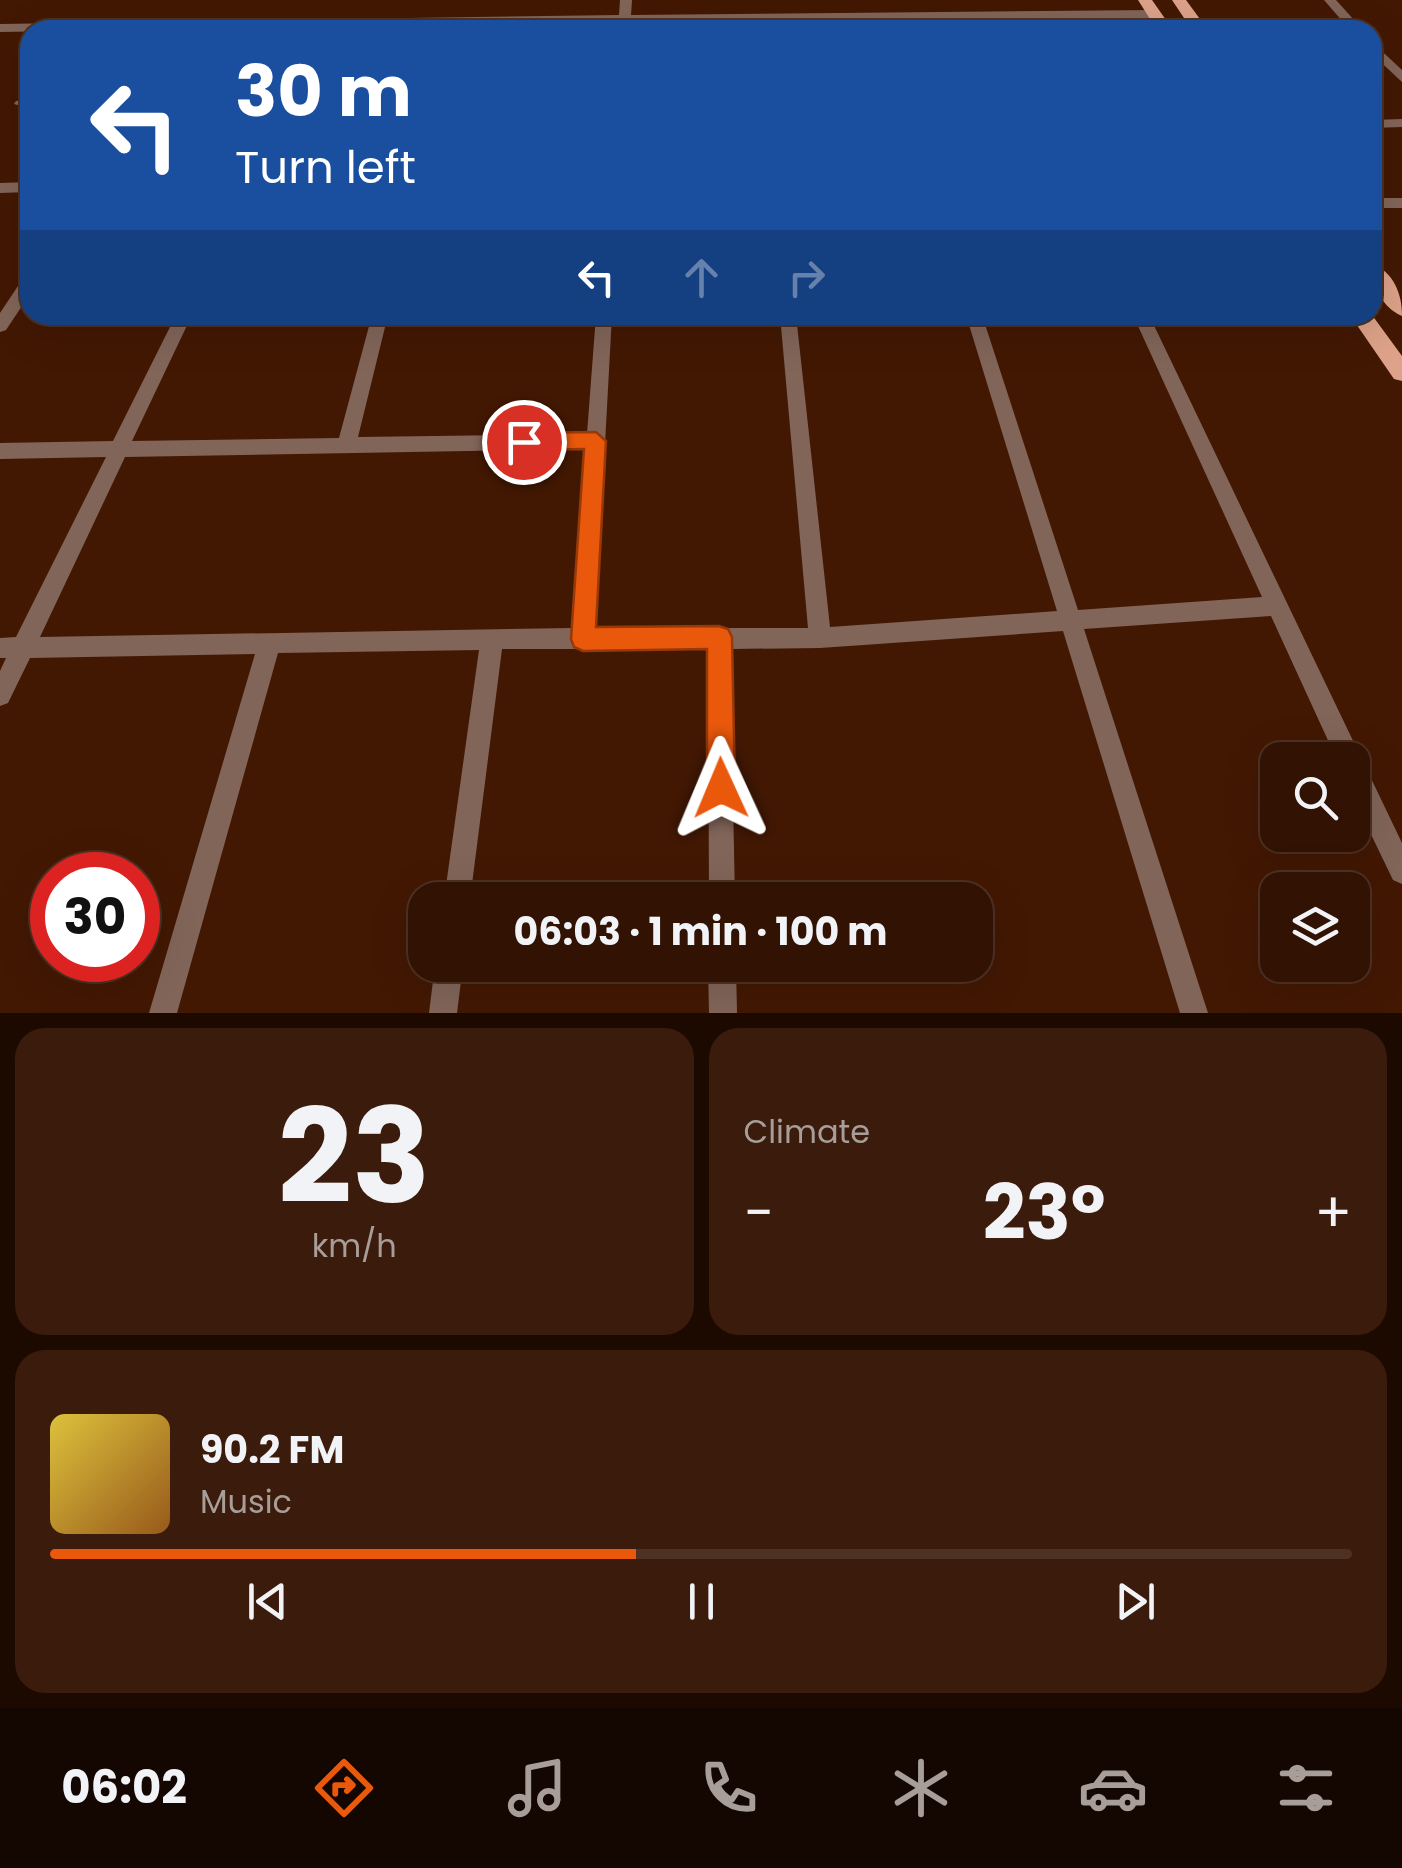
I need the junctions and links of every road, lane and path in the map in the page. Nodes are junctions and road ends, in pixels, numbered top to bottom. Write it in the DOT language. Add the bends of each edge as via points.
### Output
graph roads {
  1 [pos="888,0"];
  2 [pos="995,0"];
  3 [pos="1330,0"];
  4 [pos="1150,7"];
  5 [pos="1003,16"];
  6 [pos="894,17"];
  7 [pos="167,20"];
  8 [pos="455,20"];
  9 [pos="793,20"];
  10 [pos="1005,20"];
  11 [pos="1349,20"];
  12 [pos="1382,57"];
  13 [pos="1402,78"];
  14 [pos="1382,283"];
  15 [pos="20,295"];
  16 [pos="1402,309"];
  17 [pos="179,325"];
  18 [pos="377,325"];
  19 [pos="603,325"];
  20 [pos="789,325"];
  21 [pos="977,325"];
  22 [pos="1145,325"];
  23 [pos="1368,325"];
  24 [pos="0,326"];
  25 [pos="1402,372"];
  26 [pos="596,441"];
  27 [pos="347,445"];
  28 [pos="117,449"];
  29 [pos="0,451"];
  30 [pos="1276,606"];
  31 [pos="1072,623"];
  32 [pos="719,637"];
  33 [pos="820,638"];
  34 [pos="492,639"];
  35 [pos="583,639"];
  36 [pos="269,644"];
  37 [pos="11,648"];
  38 [pos="0,695"];
  39 [pos="1341,742"];
  40 [pos="1370,803"];
  41 [pos="1402,871"];
  42 [pos="460,882"];
  43 [pos="722,882"];
  44 [pos="447,982"];
  45 [pos="722,982"];
  46 [pos="163,1013"];
  47 [pos="442,1013"];
  48 [pos="723,1013"];
  49 [pos="1194,1013"];
  1 -- 6 [label="street"];
  2 -- 5 [label="street"];
  3 -- 11 [label="street"];
  4 -- 5 [label="street"];
  5 -- 6 [label="street"];
  5 -- 10 [label="street"];
  6 -- 9 [label="street"];
  7 -- 8 [label="street"];
  12 -- 13 [label="street"];
  14 -- 16 [label="main road"];
  15 -- 24 [label="street"];
  17 -- 28 [label="street"];
  18 -- 27 [label="street"];
  19 -- 26 [label="street"];
  20 -- 33 [label="street"];
  21 -- 31 [label="street"];
  22 -- 30 [label="street"];
  23 -- 25 [label="main road"];
  26 -- 27 [label="street"];
  26 -- 35 [label="street"];
  27 -- 28 [label="street"];
  28 -- 29 [label="street"];
  28 -- 37 [label="street"];
  30 -- 31 [label="street"];
  30 -- 39 [label="street"];
  31 -- 33 [label="street"];
  31 -- 49 [label="street"];
  32 -- 33 [label="street"];
  32 -- 35 [label="street"];
  32 -- 43 [label="street"];
  34 -- 35 [label="street"];
  34 -- 36 [label="street"];
  34 -- 42 [label="street"];
  36 -- 37 [label="street"];
  36 -- 46 [label="street"];
  37 -- 38 [label="street"];
  40 -- 41 [label="street"];
  44 -- 47 [label="street"];
  45 -- 48 [label="street"];
}
